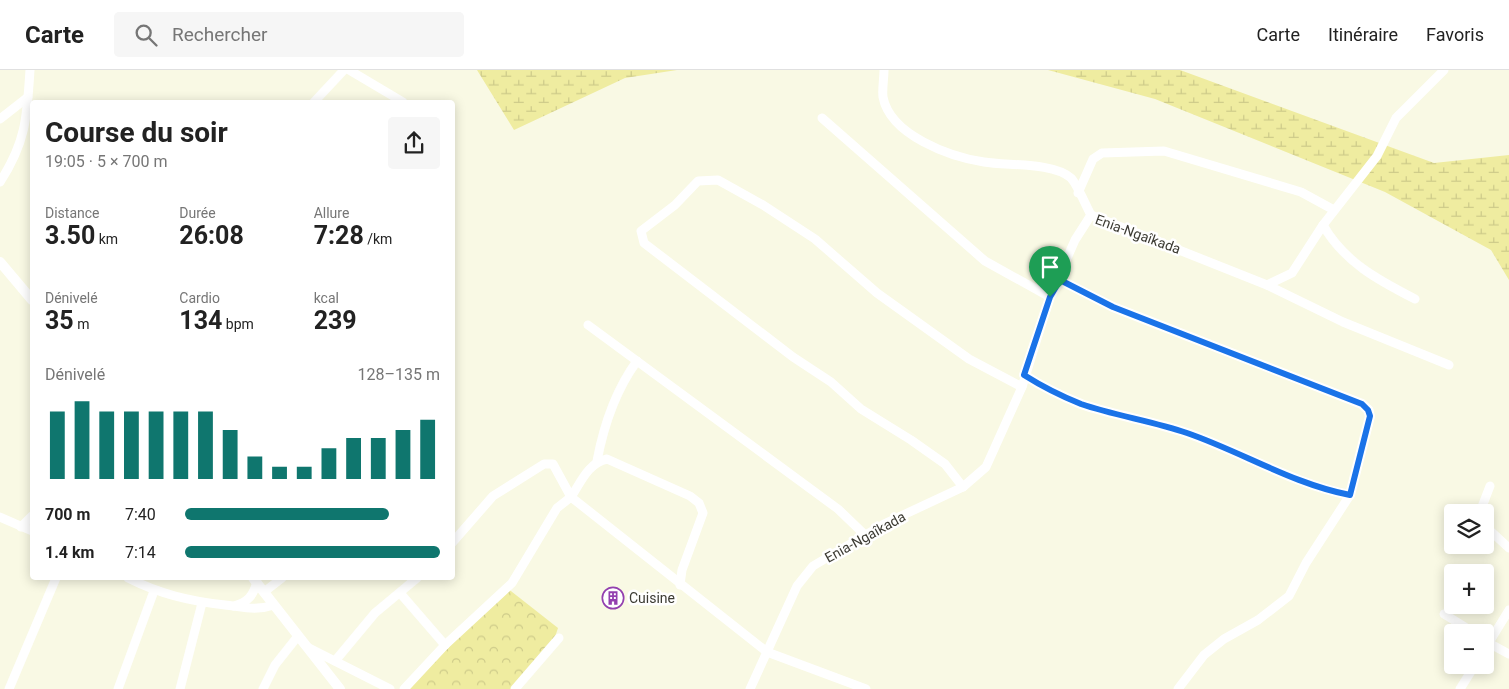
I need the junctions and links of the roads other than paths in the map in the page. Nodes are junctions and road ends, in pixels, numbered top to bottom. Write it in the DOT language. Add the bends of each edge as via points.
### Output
graph roads {
  1 [pos="30,70"];
  2 [pos="344,70"];
  3 [pos="349,70"];
  4 [pos="884,70"];
  5 [pos="1444,70"];
  6 [pos="28,98"];
  7 [pos="316,100"];
  8 [pos="400,100"];
  9 [pos="822,118"];
  10 [pos="0,119"];
  11 [pos="0,182"];
  12 [pos="1078,193"];
  13 [pos="1334,210"];
  14 [pos="1091,215"];
  15 [pos="1323,225"];
  16 [pos="0,262"];
  17 [pos="1060,280"];
  18 [pos="1267,285"];
  19 [pos="1050,297"];
  20 [pos="30,298"];
  21 [pos="1415,299"];
  22 [pos="588,325"];
  23 [pos="637,361"];
  24 [pos="1449,365"];
  25 [pos="1024,375"];
  26 [pos="1022,388"];
  27 [pos="597,461"];
  28 [pos="1490,486"];
  29 [pos="963,487"];
  30 [pos="1350,495"];
  31 [pos="571,497"];
  32 [pos="1483,504"];
  33 [pos="0,517"];
  34 [pos="30,518"];
  35 [pos="22,527"];
  36 [pos="30,530"];
  37 [pos="1494,534"];
  38 [pos="865,535"];
  39 [pos="455,540"];
  40 [pos="1509,548"];
  41 [pos="55,580"];
  42 [pos="132,580"];
  43 [pos="255,580"];
  44 [pos="279,580"];
  45 [pos="415,580"];
  46 [pos="680,585"];
  47 [pos="154,591"];
  48 [pos="264,592"];
  49 [pos="400,593"];
  50 [pos="202,603"];
  51 [pos="274,605"];
  52 [pos="234,606"];
  53 [pos="1509,610"];
  54 [pos="1444,614"];
  55 [pos="1460,624"];
  56 [pos="1494,632"];
  57 [pos="298,636"];
  58 [pos="559,638"];
  59 [pos="446,645"];
  60 [pos="307,647"];
  61 [pos="1494,647"];
  62 [pos="767,652"];
  63 [pos="1509,654"];
  64 [pos="334,661"];
  65 [pos="1469,674"];
  66 [pos="337,688"];
  67 [pos="9,689"];
  68 [pos="118,689"];
  69 [pos="180,689"];
  70 [pos="263,689"];
  71 [pos="390,689"];
  72 [pos="404,689"];
  73 [pos="515,689"];
  74 [pos="750,689"];
  75 [pos="866,689"];
  76 [pos="1178,689"];
  77 [pos="1460,689"];
  1 -- 6 [label="street"];
  2 -- 7 [label="street"];
  3 -- 8 [label="street"];
  4 -- 12 [label="street" via="883,96 889,114 922,141 984,162 1021,164 1059,172 1071,178"];
  5 -- 13 [label="street" via="1396,118 1377,156"];
  6 -- 10 [label="street"];
  6 -- 11 [label="street" via="25,130"];
  9 -- 19 [label="street" via="986,261"];
  12 -- 13 [label="street" via="1092,159 1102,153 1164,151 1301,192"];
  12 -- 14 [label="street"];
  13 -- 15 [label="street"];
  14 -- 17 [label="street, Enia-Ngaîkada" via="1075,240"];
  14 -- 18 [label="street, Enia-Ngaîkada"];
  15 -- 18 [label="street" via="1292,273"];
  15 -- 21 [label="street" via="1334,244 1353,262"];
  16 -- 20 [label="street"];
  17 -- 19 [label="street, Enia-Ngaîkada"];
  17 -- 30 [label="street" via="1113,307 1362,404 1370,416"];
  18 -- 24 [label="street, Enia-Ngaîkada" via="1343,322"];
  19 -- 25 [label="street, Enia-Ngaîkada"];
  22 -- 23 [label="street"];
  23 -- 27 [label="street" via="612,404"];
  23 -- 38 [label="street" via="838,509"];
  25 -- 26 [label="street, Enia-Ngaîkada"];
  25 -- 30 [label="street" via="1048,390 1083,404 1187,432 1325,490"];
  26 -- 29 [label="street, Enia-Ngaîkada" via="986,467"];
  26 -- 29 [label="street" via="969,359 877,293 815,239 718,180 698,181 675,205 641,231 644,243 793,357 831,382 861,409 945,464"];
  27 -- 31 [label="street"];
  27 -- 46 [label="street" via="613,461 699,503 703,513 682,570"];
  28 -- 32 [label="street"];
  29 -- 38 [label="street, Enia-Ngaîkada"];
  30 -- 76 [label="street" via="1306,563 1289,596 1204,655"];
  31 -- 39 [label="street" via="554,464 544,464 493,496"];
  31 -- 46 [label="street"];
  31 -- 59 [label="street" via="557,508 512,583"];
  33 -- 35 [label="street"];
  34 -- 35 [label="street"];
  35 -- 36 [label="street"];
  37 -- 40 [label="street"];
  38 -- 62 [label="street, Enia-Ngaîkada" via="813,566 798,586"];
  41 -- 67 [label="street"];
  42 -- 47 [label="street"];
  43 -- 48 [label="street"];
  43 -- 52 [label="street" via="250,598"];
  44 -- 48 [label="street"];
  45 -- 49 [label="street"];
  46 -- 62 [label="street"];
  47 -- 50 [label="street"];
  47 -- 68 [label="street"];
  48 -- 51 [label="street"];
  49 -- 59 [label="street"];
  49 -- 64 [label="street" via="374,613"];
  50 -- 52 [label="street"];
  50 -- 69 [label="street"];
  51 -- 52 [label="street" via="249,610"];
  51 -- 57 [label="street"];
  53 -- 56 [label="street"];
  54 -- 55 [label="street"];
  57 -- 60 [label="street"];
  57 -- 70 [label="street" via="275,665"];
  58 -- 73 [label="street"];
  59 -- 72 [label="street"];
  60 -- 64 [label="street"];
  60 -- 66 [label="street"];
  61 -- 63 [label="street"];
  62 -- 74 [label="street, Enia-Ngaîkada"];
  62 -- 75 [label="street"];
  64 -- 71 [label="street"];
  65 -- 77 [label="street"];
}
